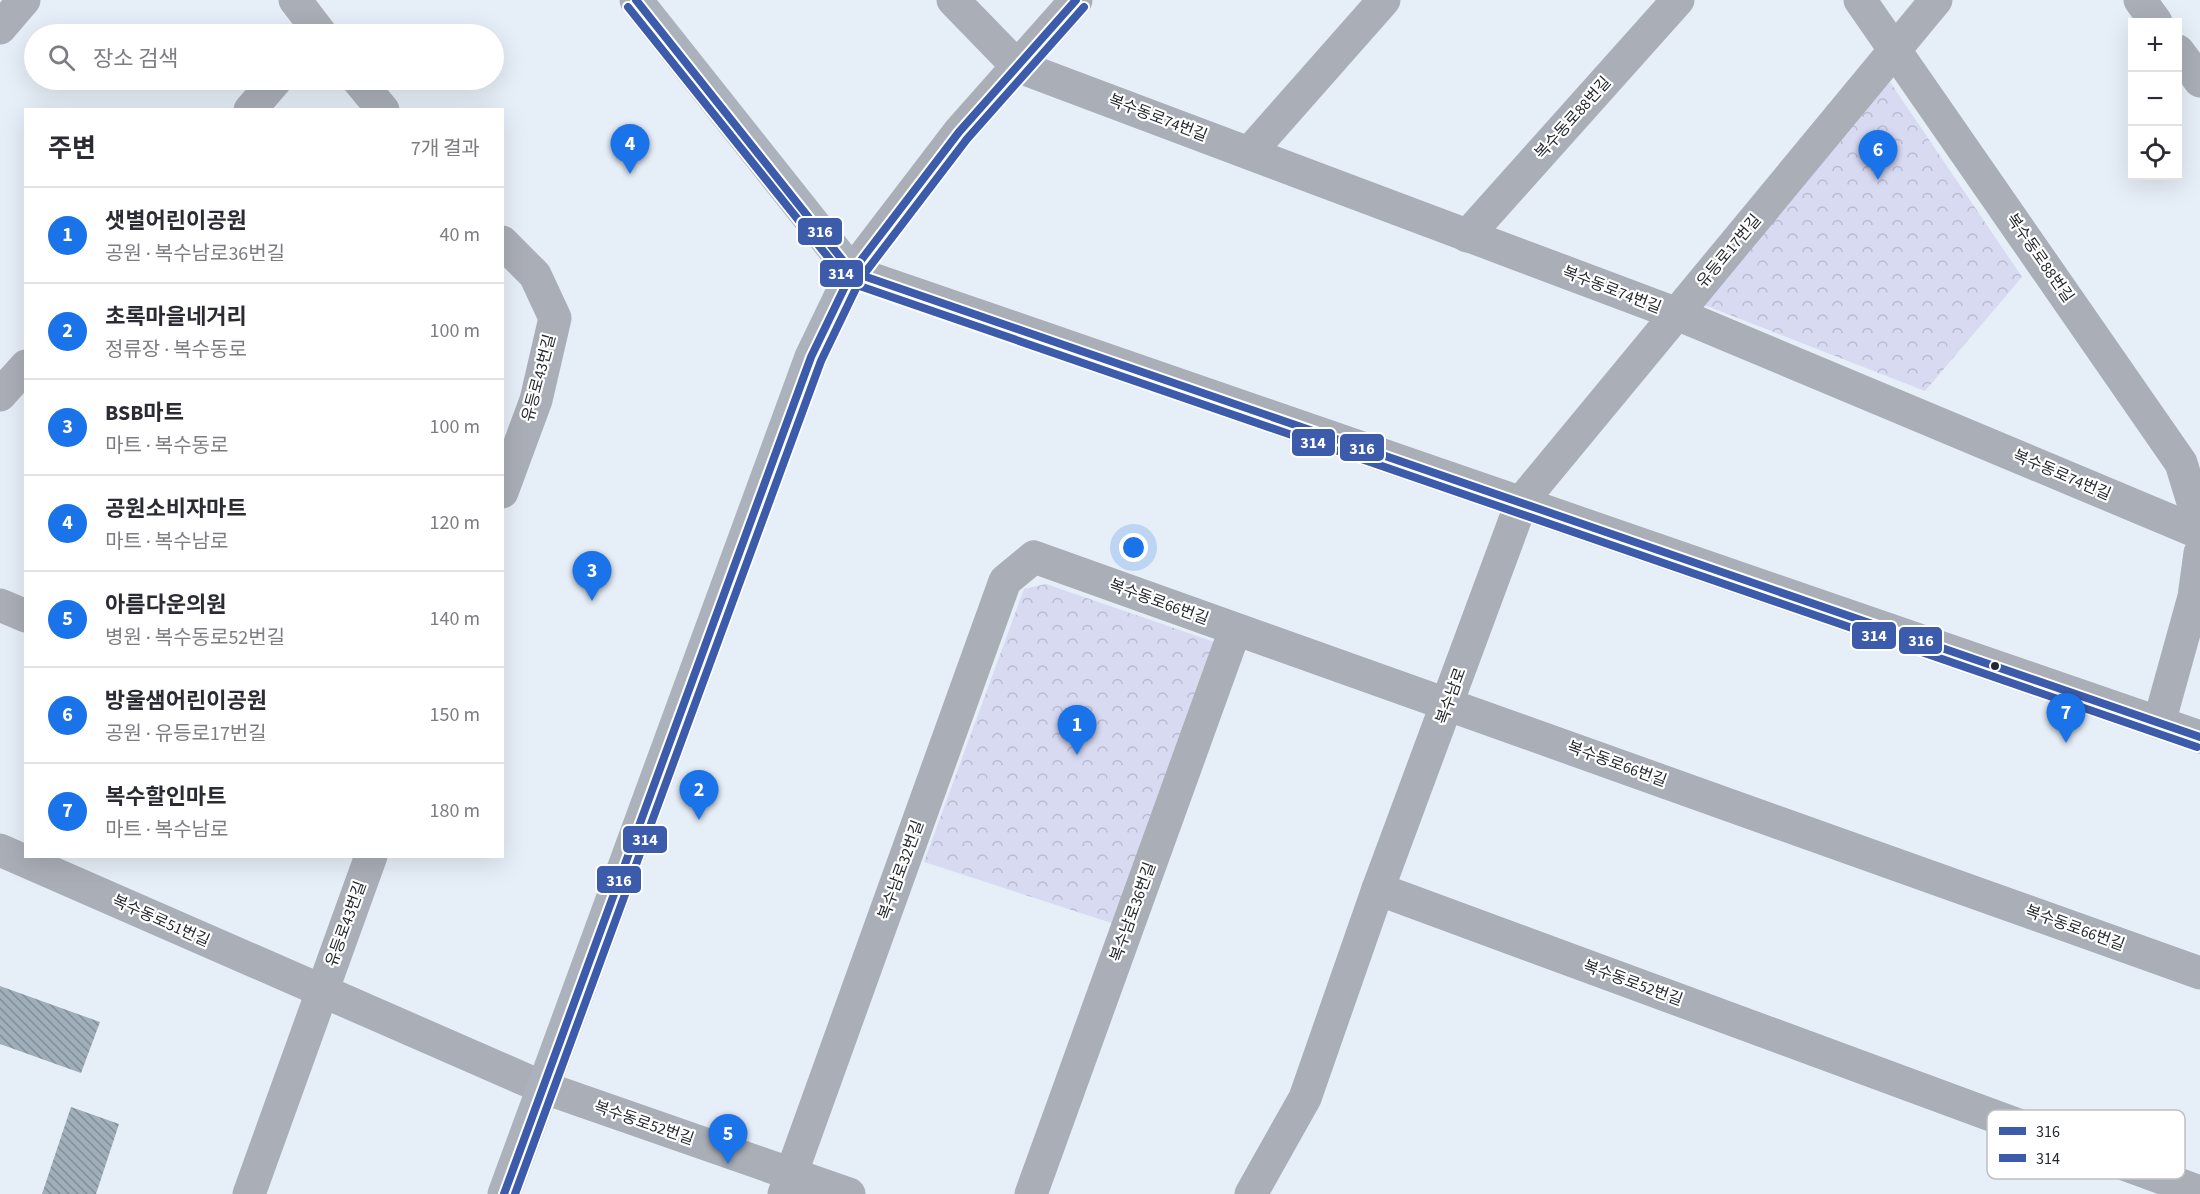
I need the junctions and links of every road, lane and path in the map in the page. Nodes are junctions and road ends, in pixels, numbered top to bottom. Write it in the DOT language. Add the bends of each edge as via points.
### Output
graph roads {
  1 [pos="24,0"];
  2 [pos="295,0"];
  3 [pos="636,0"];
  4 [pos="953,0"];
  5 [pos="1076,0"];
  6 [pos="1384,0"];
  7 [pos="1678,0"];
  8 [pos="1860,0"];
  9 [pos="1936,0"];
  10 [pos="2140,0"];
  11 [pos="2153,18"];
  12 [pos="312,24"];
  13 [pos="0,28"];
  14 [pos="1896,49"];
  15 [pos="1017,66"];
  16 [pos="267,90"];
  17 [pos="366,90"];
  18 [pos="252,108"];
  19 [pos="380,108"];
  20 [pos="1250,153"];
  21 [pos="1467,236"];
  22 [pos="504,244"];
  23 [pos="852,272"];
  24 [pos="1677,314"];
  25 [pos="24,368"];
  26 [pos="0,395"];
  27 [pos="504,487"];
  28 [pos="1522,501"];
  29 [pos="2200,525"];
  30 [pos="2200,533"];
  31 [pos="2200,553"];
  32 [pos="1034,557"];
  33 [pos="0,605"];
  34 [pos="24,614"];
  35 [pos="1235,630"];
  36 [pos="1448,704"];
  37 [pos="2159,723"];
  38 [pos="2200,737"];
  39 [pos="0,850"];
  40 [pos="369,858"];
  41 [pos="1378,889"];
  42 [pos="2200,973"];
  43 [pos="322,991"];
  44 [pos="542,1087"];
  45 [pos="1987,1113"];
  46 [pos="2167,1179"];
  47 [pos="788,1184"];
  48 [pos="2200,1191"];
  49 [pos="249,1194"];
  50 [pos="504,1194"];
  51 [pos="849,1194"];
  52 [pos="1031,1194"];
  53 [pos="1251,1194"];
  1 -- 13 [label="street"];
  2 -- 12 [label="street"];
  3 -- 23 [label="main road"];
  4 -- 15 [label="street"];
  5 -- 15 [label="street"];
  6 -- 20 [label="street"];
  7 -- 21 [label="street, 복수동로88번길"];
  8 -- 14 [label="street, 복수동로88번길"];
  9 -- 14 [label="street, 유등로17번길"];
  10 -- 11 [label="street"];
  14 -- 24 [label="street, 유등로17번길"];
  14 -- 29 [label="street, 복수동로88번길" via="2181,463"];
  15 -- 20 [label="street, 복수동로74번길"];
  15 -- 23 [label="street" via="959,132"];
  16 -- 18 [label="street"];
  17 -- 19 [label="street"];
  20 -- 21 [label="street, 복수동로74번길"];
  21 -- 24 [label="street, 복수동로74번길"];
  22 -- 27 [label="street, 유등로43번길" via="536,275 555,318 536,400"];
  23 -- 28 [label="street"];
  23 -- 44 [label="main road" via="811,357"];
  24 -- 28 [label="street, 유등로17번길"];
  24 -- 30 [label="street, 복수동로74번길"];
  25 -- 26 [label="street"];
  28 -- 36 [label="street, 복수남로"];
  28 -- 37 [label="street"];
  31 -- 37 [label="street" via="2194,597"];
  32 -- 35 [label="street, 복수동로66번길"];
  32 -- 47 [label="street, 복수남로32번길" via="1005,581"];
  33 -- 34 [label="street"];
  35 -- 36 [label="street, 복수동로66번길"];
  35 -- 52 [label="street, 복수남로36번길"];
  36 -- 41 [label="street, 복수남로"];
  36 -- 42 [label="street, 복수동로66번길"];
  37 -- 38 [label="street"];
  39 -- 43 [label="street, 복수동로51번길"];
  40 -- 43 [label="street, 유등로43번길"];
  41 -- 45 [label="street, 복수동로52번길"];
  41 -- 53 [label="street" via="1305,1098"];
  43 -- 44 [label="street, 복수동로51번길"];
  43 -- 49 [label="street"];
  44 -- 47 [label="street, 복수동로52번길"];
  44 -- 50 [label="main road"];
  46 -- 48 [label="street, 복수동로52번길"];
  47 -- 51 [label="street, 복수동로52번길"];
}
